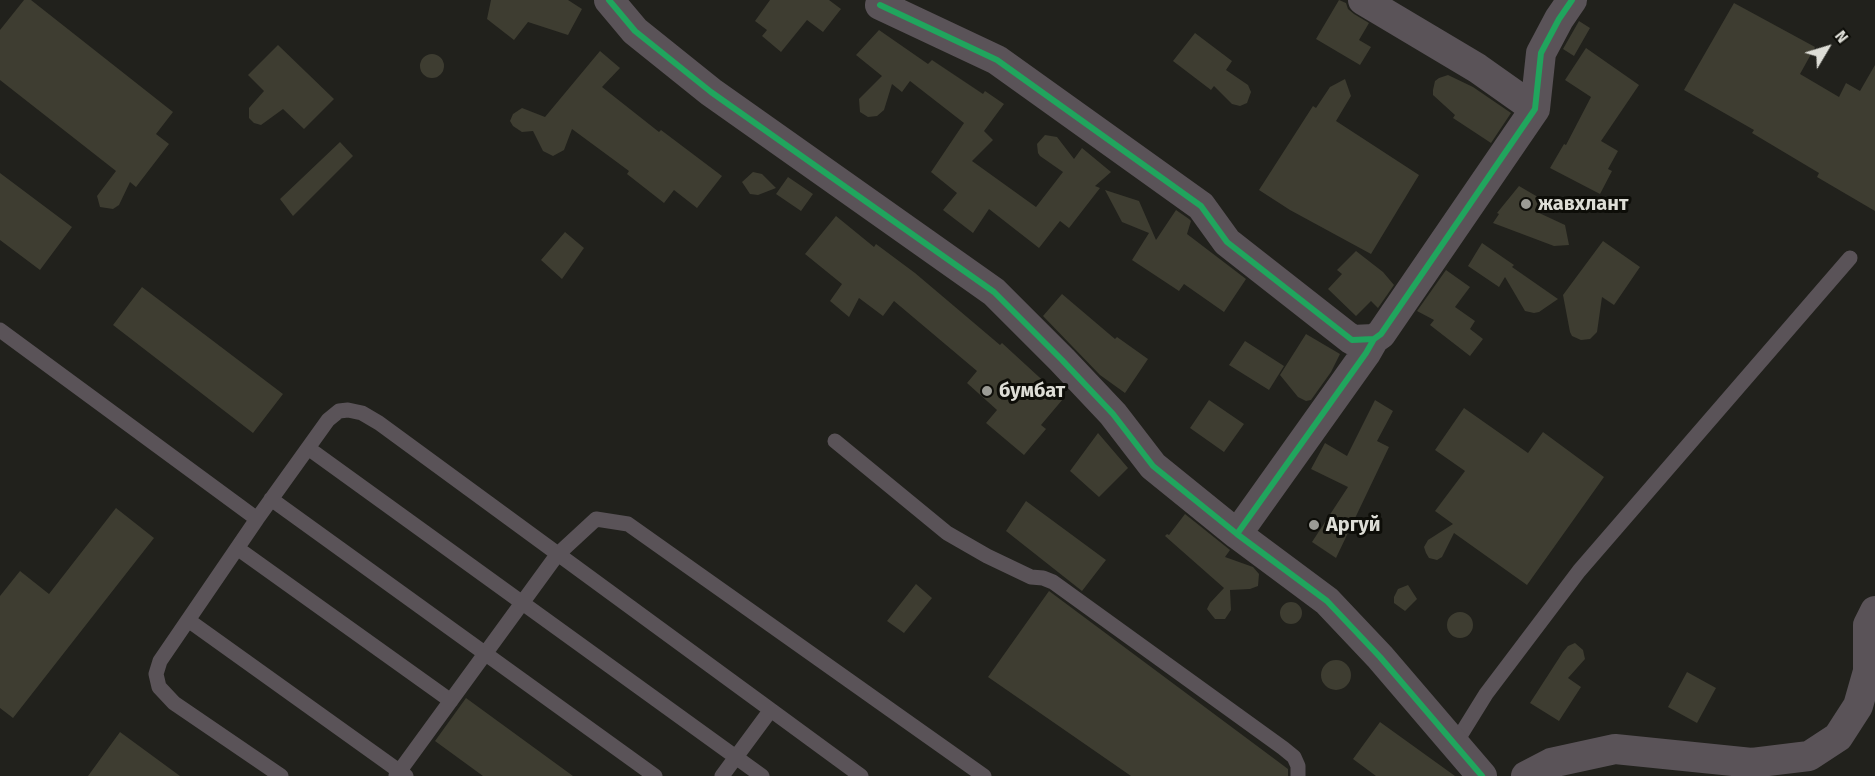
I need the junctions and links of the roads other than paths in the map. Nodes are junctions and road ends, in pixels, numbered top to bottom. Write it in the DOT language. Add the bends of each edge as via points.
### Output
graph roads {
  1 [pos="609,0"];
  2 [pos="1363,0"];
  3 [pos="1572,0"];
  4 [pos="880,4"];
  5 [pos="1534,109"];
  6 [pos="1850,258"];
  7 [pos="0,330"];
  8 [pos="1374,339"];
  9 [pos="835,441"];
  10 [pos="308,448"];
  11 [pos="271,499"];
  12 [pos="257,519"];
  13 [pos="1237,534"];
  14 [pos="237,548"];
  15 [pos="557,555"];
  16 [pos="522,603"];
  17 [pos="1875,611"];
  18 [pos="188,620"];
  19 [pos="486,653"];
  20 [pos="451,701"];
  21 [pos="770,711"];
  22 [pos="1455,744"];
  23 [pos="736,758"];
  24 [pos="401,774"];
  25 [pos="281,776"];
  26 [pos="655,776"];
  27 [pos="722,776"];
  28 [pos="762,776"];
  29 [pos="861,776"];
  30 [pos="984,776"];
  31 [pos="1298,776"];
  32 [pos="1482,776"];
  33 [pos="1526,776"];
  1 -- 13 [label="street" via="635,31 711,92 994,292 1113,414 1153,466"];
  2 -- 5 [label="street" via="1477,68"];
  3 -- 5 [label="street" via="1540,53"];
  4 -- 8 [label="street" via="997,60 1201,206 1227,242 1352,340"];
  5 -- 8 [label="street"];
  6 -- 22 [label="lane" via="1579,571 1486,693"];
  7 -- 12 [label="lane"];
  8 -- 13 [label="street"];
  9 -- 31 [label="lane" via="947,533 1031,577 1053,582 1225,706 1294,757"];
  10 -- 11 [label="lane"];
  10 -- 15 [label="lane" via="339,411 362,413"];
  10 -- 16 [label="lane"];
  11 -- 12 [label="lane"];
  11 -- 19 [label="lane"];
  12 -- 14 [label="lane"];
  13 -- 22 [label="street" via="1327,601"];
  14 -- 18 [label="lane"];
  14 -- 20 [label="lane"];
  15 -- 16 [label="lane"];
  15 -- 21 [label="lane"];
  15 -- 30 [label="lane" via="596,519 628,524"];
  16 -- 19 [label="lane"];
  16 -- 23 [label="lane"];
  17 -- 33 [label="street" via="1868,625 1868,671 1858,706 1838,737 1809,756 1752,763 1615,749 1551,763"];
  18 -- 24 [label="lane"];
  18 -- 25 [label="lane" via="160,661 156,674 159,687 174,703"];
  19 -- 20 [label="lane"];
  19 -- 26 [label="lane"];
  20 -- 24 [label="lane"];
  21 -- 23 [label="lane"];
  21 -- 29 [label="lane"];
  22 -- 32 [label="street"];
  23 -- 27 [label="lane"];
  23 -- 28 [label="lane"];
}
